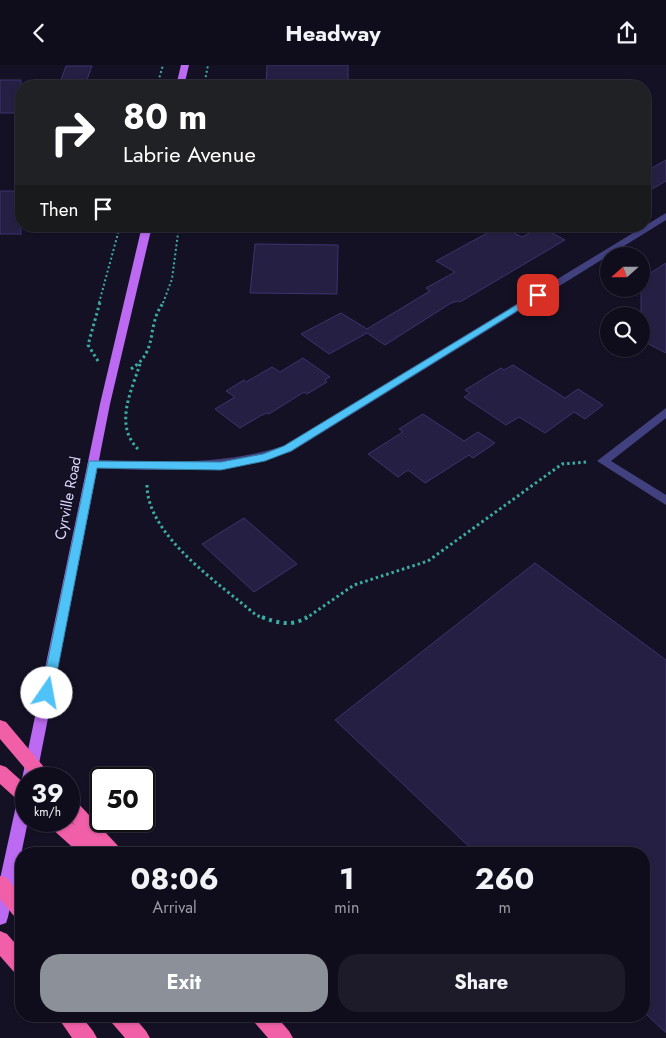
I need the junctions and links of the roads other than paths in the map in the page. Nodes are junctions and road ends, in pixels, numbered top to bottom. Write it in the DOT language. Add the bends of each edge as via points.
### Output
graph roads {
  1 [pos="185,65"];
  2 [pos="181,80"];
  3 [pos="666,216"];
  4 [pos="651,225"];
  5 [pos="146,232"];
  6 [pos="640,232"];
  7 [pos="666,412"];
  8 [pos="93,464"];
  9 [pos="666,501"];
  10 [pos="0,727"];
  11 [pos="32,767"];
  12 [pos="35,767"];
  13 [pos="0,773"];
  14 [pos="15,785"];
  15 [pos="80,817"];
  16 [pos="18,832"];
  17 [pos="69,832"];
  18 [pos="86,847"];
  19 [pos="107,847"];
  20 [pos="0,885"];
  21 [pos="15,902"];
  22 [pos="0,917"];
  23 [pos="0,941"];
  24 [pos="15,958"];
  25 [pos="72,1022"];
  26 [pos="125,1022"];
  27 [pos="267,1022"];
  28 [pos="86,1038"];
  29 [pos="139,1038"];
  30 [pos="282,1038"];
  1 -- 2 [label="main road"];
  3 -- 4 [label="street"];
  5 -- 8 [label="main road, Cyrville Road"];
  6 -- 8 [label="street" via="288,449 221,466"];
  7 -- 9 [label="street" via="603,461"];
  8 -- 11 [label="main road, Cyrville Road"];
  10 -- 12 [label="highway"];
  13 -- 14 [label="highway"];
  15 -- 19 [label="highway"];
  16 -- 22 [label="main road"];
  17 -- 18 [label="highway"];
  20 -- 21 [label="highway"];
  23 -- 24 [label="highway"];
  25 -- 28 [label="highway"];
  26 -- 29 [label="highway"];
  27 -- 30 [label="highway"];
}
